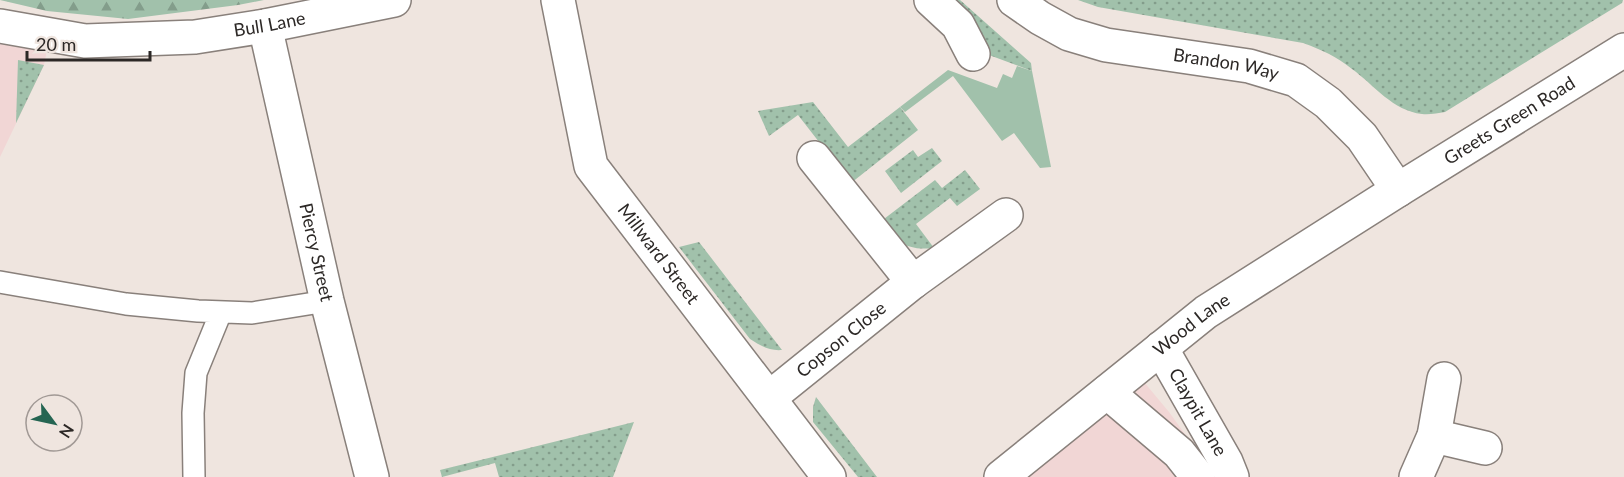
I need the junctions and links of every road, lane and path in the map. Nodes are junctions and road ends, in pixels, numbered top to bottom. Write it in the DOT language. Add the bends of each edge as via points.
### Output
graph roads {
  1 [pos="394,0"];
  2 [pos="558,0"];
  3 [pos="931,0"];
  4 [pos="1014,0"];
  5 [pos="0,26"];
  6 [pos="265,26"];
  7 [pos="1624,50"];
  8 [pos="973,54"];
  9 [pos="814,158"];
  10 [pos="1398,190"];
  11 [pos="1006,215"];
  12 [pos="0,282"];
  13 [pos="913,282"];
  14 [pos="327,301"];
  15 [pos="221,312"];
  16 [pos="1161,348"];
  17 [pos="1444,379"];
  18 [pos="1107,392"];
  19 [pos="769,398"];
  20 [pos="1434,436"];
  21 [pos="1485,448"];
  22 [pos="194,477"];
  23 [pos="372,477"];
  24 [pos="829,477"];
  25 [pos="1001,477"];
  26 [pos="1198,477"];
  27 [pos="1232,477"];
  28 [pos="1416,477"];
  1 -- 6 [label="street, Bull Lane"];
  2 -- 19 [label="street, Millward Street" via="591,166"];
  3 -- 8 [label="street" via="958,25"];
  4 -- 10 [label="street, Brandon Way" via="1069,34 1106,45 1249,66 1296,80 1328,103 1362,137"];
  5 -- 6 [label="street, Bull Lane" via="85,41 195,37"];
  6 -- 14 [label="street, Piercy Street"];
  7 -- 10 [label="street, Greets Green Road"];
  9 -- 13 [label="street"];
  10 -- 16 [label="street, Wood Lane" via="1206,312"];
  11 -- 13 [label="street, Copson Close"];
  12 -- 15 [label="lane" via="126,304"];
  13 -- 19 [label="street, Copson Close"];
  14 -- 15 [label="lane" via="252,314"];
  14 -- 23 [label="street, Piercy Street"];
  15 -- 22 [label="lane" via="196,373"];
  16 -- 18 [label="street, Wood Lane"];
  16 -- 27 [label="street, Claypit Lane"];
  17 -- 20 [label="street"];
  18 -- 25 [label="street, Wood Lane"];
  18 -- 26 [label="street, Claypit Lane" via="1179,453"];
  19 -- 24 [label="street, Millward Street"];
  20 -- 21 [label="street"];
  20 -- 28 [label="street"];
}
